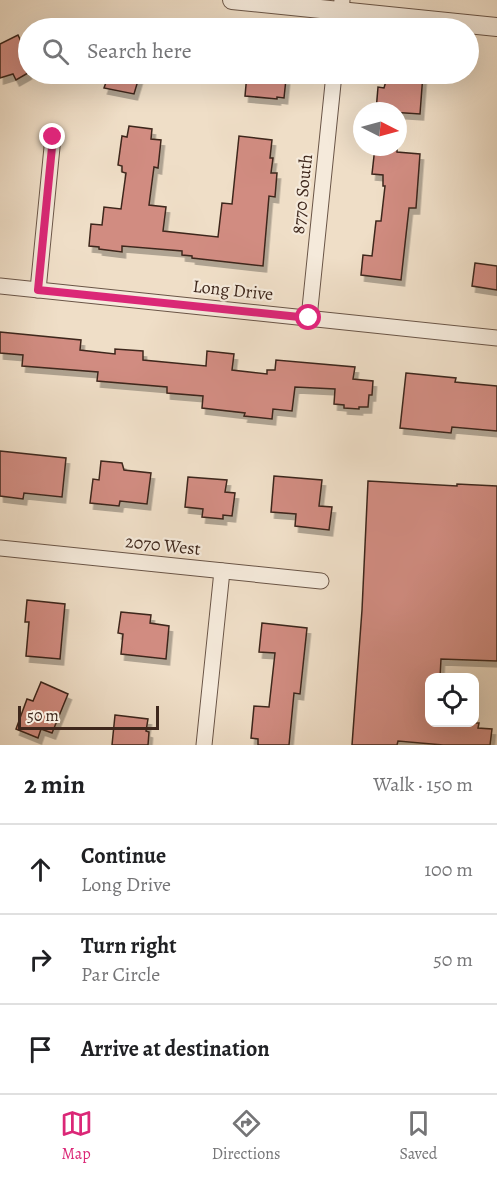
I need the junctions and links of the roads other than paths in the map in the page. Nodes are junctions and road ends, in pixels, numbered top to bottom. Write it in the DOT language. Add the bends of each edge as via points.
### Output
graph roads {
  1 [pos="232,0"];
  2 [pos="341,13"];
  3 [pos="397,18"];
  4 [pos="479,25"];
  5 [pos="497,27"];
  6 [pos="333,84"];
  7 [pos="53,137"];
  8 [pos="0,286"];
  9 [pos="38,290"];
  10 [pos="309,318"];
  11 [pos="497,338"];
  12 [pos="0,548"];
  13 [pos="222,571"];
  14 [pos="321,581"];
  15 [pos="204,745"];
  1 -- 2 [label="street"];
  2 -- 3 [label="street"];
  4 -- 5 [label="street"];
  6 -- 10 [label="street, 8770 South"];
  7 -- 9 [label="street"];
  8 -- 9 [label="street, Long Drive"];
  9 -- 10 [label="street, Long Drive"];
  10 -- 11 [label="street, Long Drive"];
  12 -- 13 [label="street, 2070 West"];
  13 -- 14 [label="street, 2070 West"];
  13 -- 15 [label="street"];
}
